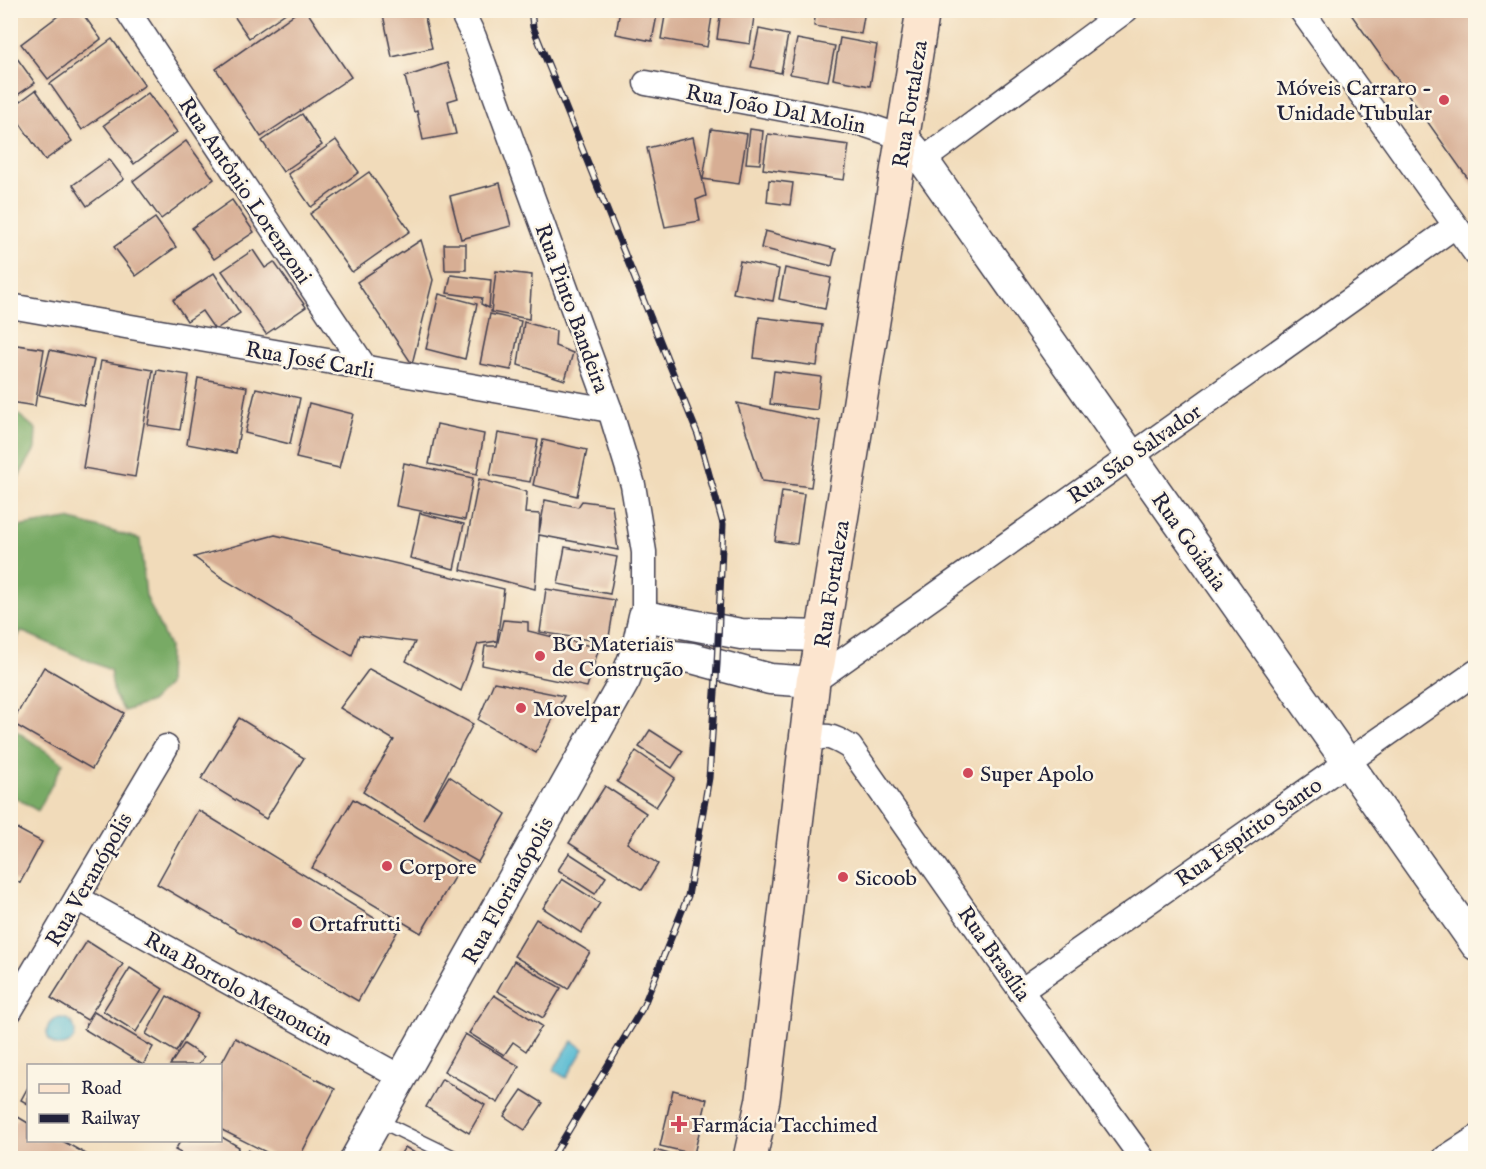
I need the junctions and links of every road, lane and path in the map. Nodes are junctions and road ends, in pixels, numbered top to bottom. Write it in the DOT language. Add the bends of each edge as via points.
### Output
graph roads {
  1 [pos="127,10"];
  2 [pos="461,10"];
  3 [pos="923,10"];
  4 [pos="1126,10"];
  5 [pos="1301,10"];
  6 [pos="646,82"];
  7 [pos="913,149"];
  8 [pos="1455,225"];
  9 [pos="1476,254"];
  10 [pos="10,306"];
  11 [pos="366,369"];
  12 [pos="610,410"];
  13 [pos="1130,456"];
  14 [pos="644,616"];
  15 [pos="822,636"];
  16 [pos="636,652"];
  17 [pos="1476,672"];
  18 [pos="812,689"];
  19 [pos="806,742"];
  20 [pos="166,747"];
  21 [pos="850,747"];
  22 [pos="1345,762"];
  23 [pos="76,898"];
  24 [pos="1476,945"];
  25 [pos="1021,991"];
  26 [pos="10,1011"];
  27 [pos="402,1078"];
  28 [pos="378,1120"];
  29 [pos="1476,1138"];
  30 [pos="356,1158"];
  31 [pos="456,1158"];
  32 [pos="750,1158"];
  33 [pos="1142,1158"];
  34 [pos="1445,1158"];
  1 -- 11 [label="street, Rua Antônio Lorenzoni"];
  2 -- 12 [label="street, Rua Pinto Bandeira"];
  3 -- 7 [label="main road, Rua Fortaleza"];
  4 -- 7 [label="street"];
  5 -- 8 [label="street"];
  6 -- 7 [label="street, Rua João Dal Molin" via="862,124"];
  7 -- 13 [label="street, Rua Goiânia"];
  7 -- 15 [label="main road, Rua Fortaleza"];
  8 -- 9 [label="street"];
  8 -- 13 [label="street, Rua São Salvador"];
  10 -- 11 [label="street, Rua José Carli"];
  11 -- 12 [label="street, Rua José Carli"];
  12 -- 14 [label="street, Rua Pinto Bandeira" via="640,519"];
  13 -- 18 [label="street, Rua São Salvador"];
  13 -- 22 [label="street, Rua Goiânia"];
  14 -- 15 [label="street" via="741,634"];
  14 -- 16 [label="street, Rua Florianópolis"];
  15 -- 18 [label="main road, Rua Fortaleza"];
  16 -- 18 [label="street" via="692,658"];
  16 -- 27 [label="street, Rua Florianópolis" via="625,680"];
  17 -- 22 [label="street, Rua Espírito Santo"];
  18 -- 19 [label="main road, Rua Fortaleza"];
  18 -- 21 [label="street, Rua Brasília"];
  19 -- 21 [label="street" via="822,735"];
  19 -- 32 [label="main road, Rua Fortaleza" via="763,1099"];
  20 -- 23 [label="street, Rua Veranópolis"];
  21 -- 25 [label="street, Rua Brasília"];
  22 -- 24 [label="street, Rua Goiânia"];
  22 -- 25 [label="street, Rua Espírito Santo"];
  23 -- 26 [label="street, Rua Veranópolis"];
  23 -- 27 [label="street, Rua Bortolo Menoncin"];
  25 -- 33 [label="street, Rua Brasília"];
  27 -- 28 [label="street, Rua Florianópolis"];
  28 -- 30 [label="street, Rua Florianópolis"];
  28 -- 31 [label="lane"];
  29 -- 34 [label="street"];
}
